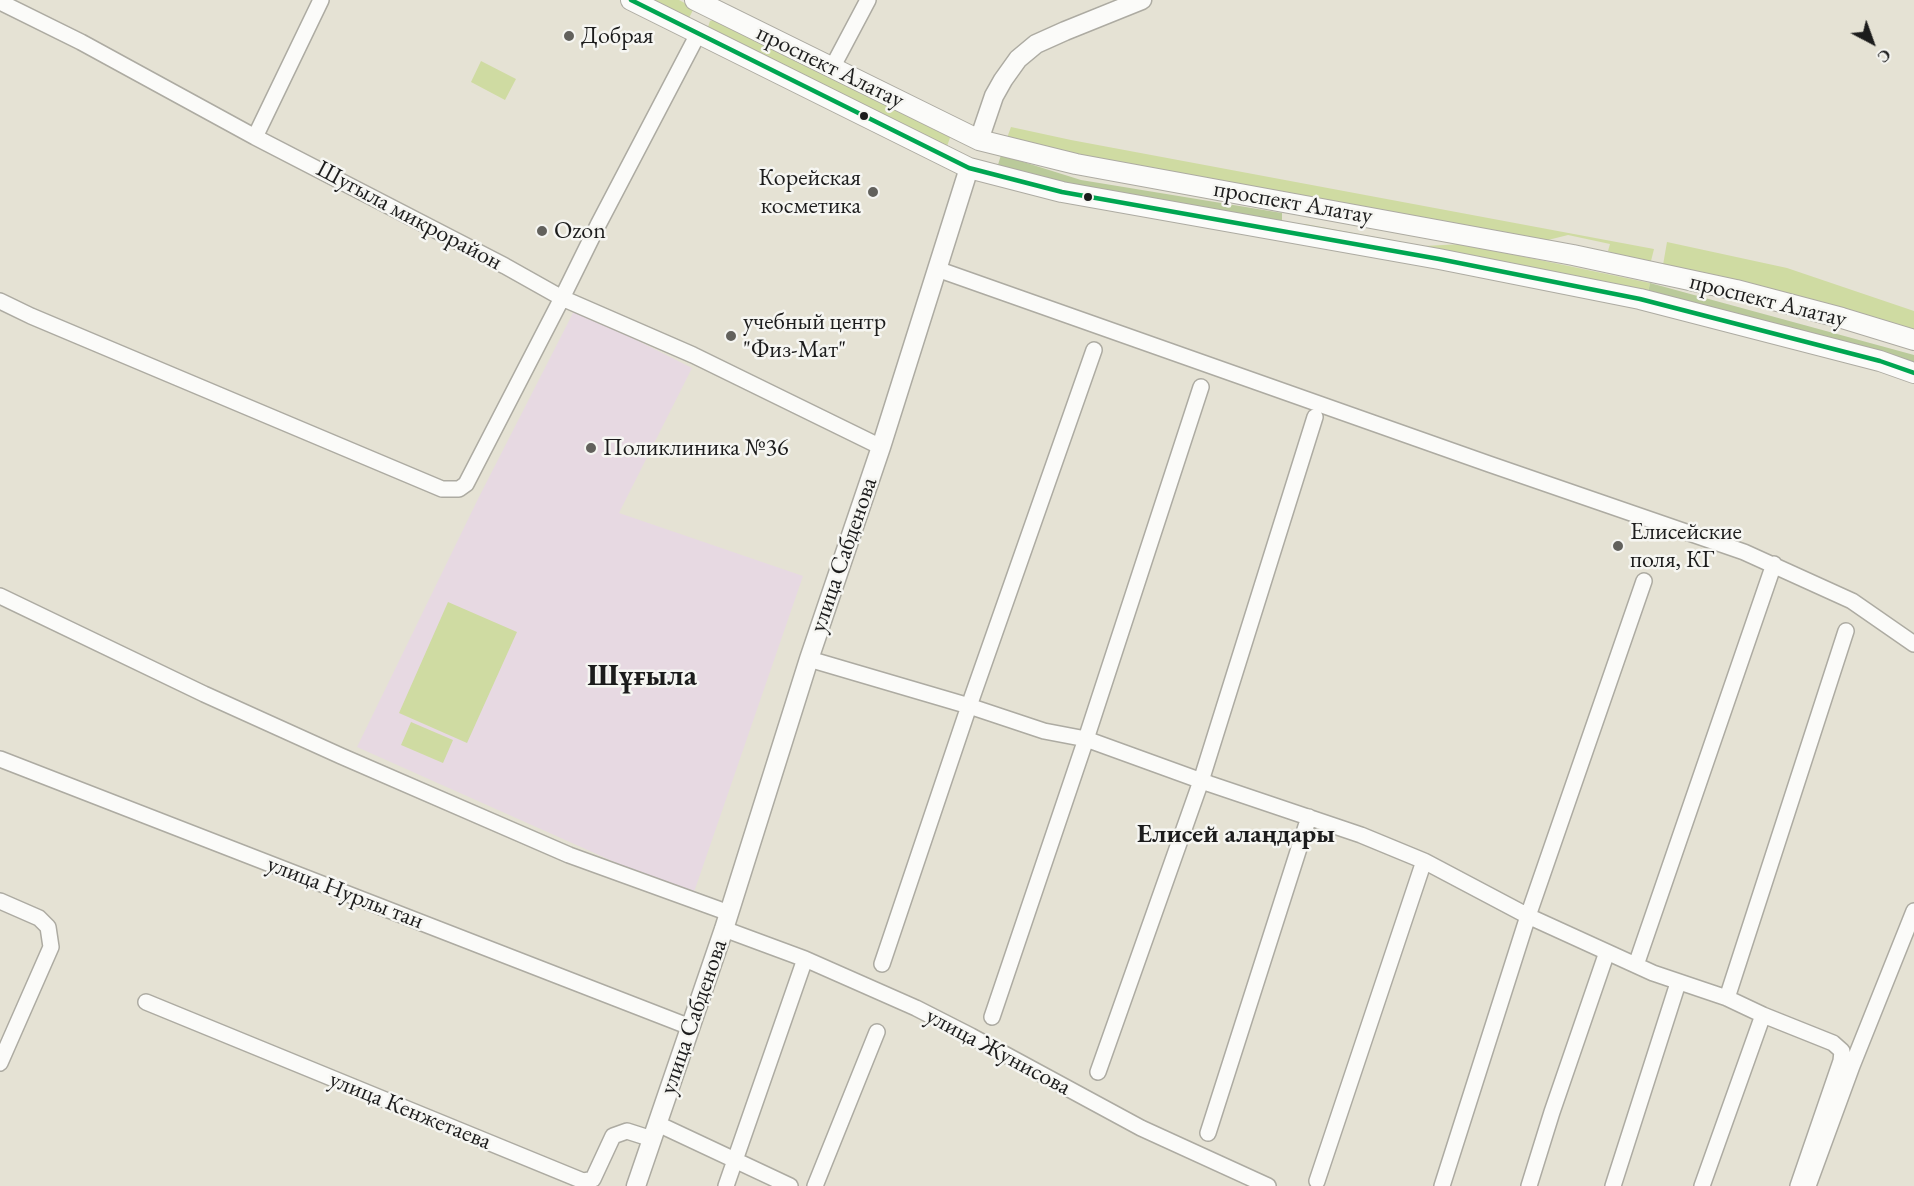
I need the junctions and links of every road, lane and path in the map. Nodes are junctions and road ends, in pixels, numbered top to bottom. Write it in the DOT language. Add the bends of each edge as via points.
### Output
graph roads {
  1 [pos="321,0"];
  2 [pos="631,0"];
  3 [pos="868,0"];
  4 [pos="1142,0"];
  5 [pos="0,2"];
  6 [pos="703,4"];
  7 [pos="698,34"];
  8 [pos="832,68"];
  9 [pos="255,137"];
  10 [pos="979,140"];
  11 [pos="969,168"];
  12 [pos="1292,203"];
  13 [pos="1287,232"];
  14 [pos="937,269"];
  15 [pos="562,298"];
  16 [pos="0,301"];
  17 [pos="1914,340"];
  18 [pos="1094,350"];
  19 [pos="1914,373"];
  20 [pos="1201,387"];
  21 [pos="1315,417"];
  22 [pos="881,447"];
  23 [pos="1774,564"];
  24 [pos="1644,581"];
  25 [pos="0,596"];
  26 [pos="1846,631"];
  27 [pos="1914,644"];
  28 [pos="809,659"];
  29 [pos="969,706"];
  30 [pos="1086,739"];
  31 [pos="0,759"];
  32 [pos="1201,781"];
  33 [pos="1309,817"];
  34 [pos="1424,861"];
  35 [pos="0,901"];
  36 [pos="1914,911"];
  37 [pos="1528,916"];
  38 [pos="727,921"];
  39 [pos="1607,952"];
  40 [pos="805,959"];
  41 [pos="882,964"];
  42 [pos="1636,965"];
  43 [pos="1678,983"];
  44 [pos="1727,998"];
  45 [pos="146,1002"];
  46 [pos="1763,1015"];
  47 [pos="992,1017"];
  48 [pos="690,1027"];
  49 [pos="877,1032"];
  50 [pos="0,1063"];
  51 [pos="1098,1072"];
  52 [pos="655,1132"];
  53 [pos="1208,1132"];
  54 [pos="735,1160"];
  55 [pos="1317,1181"];
  56 [pos="636,1186"];
  57 [pos="726,1186"];
  58 [pos="790,1186"];
  59 [pos="815,1186"];
  60 [pos="1268,1186"];
  61 [pos="1442,1186"];
  62 [pos="1529,1186"];
  63 [pos="1612,1186"];
  64 [pos="1702,1186"];
  65 [pos="1798,1186"];
  66 [pos="1808,1186"];
  1 -- 9 [label="street"];
  2 -- 7 [label="main road, проспект Алатау"];
  3 -- 8 [label="street"];
  4 -- 10 [label="street, улица Сабденова" via="1036,44 1018,59 994,96"];
  5 -- 9 [label="street, Шугыла микрорайон"];
  6 -- 7 [label="main road"];
  6 -- 8 [label="main road, проспект Алатау"];
  7 -- 11 [label="main road, проспект Алатау"];
  7 -- 15 [label="street"];
  8 -- 10 [label="main road, проспект Алатау"];
  9 -- 15 [label="street, Шугыла микрорайон"];
  10 -- 11 [label="main road, улица Сабденова"];
  10 -- 12 [label="main road, проспект Алатау" via="1076,164"];
  11 -- 13 [label="main road, проспект Алатау" via="1062,192"];
  11 -- 14 [label="street, улица Сабденова"];
  12 -- 13 [label="main road"];
  12 -- 17 [label="main road, проспект Алатау" via="1573,255 1736,290"];
  13 -- 19 [label="main road, проспект Алатау" via="1640,299"];
  14 -- 22 [label="street, улица Сабденова"];
  14 -- 23 [label="street"];
  15 -- 16 [label="street" via="466,484 459,489 442,489"];
  15 -- 22 [label="street, Шугыла микрорайон" via="693,354"];
  18 -- 29 [label="street"];
  20 -- 30 [label="street"];
  21 -- 32 [label="street"];
  22 -- 28 [label="street, улица Сабденова"];
  23 -- 27 [label="street" via="1852,601"];
  23 -- 42 [label="street"];
  24 -- 37 [label="street"];
  25 -- 38 [label="street, улица Жунисова" via="363,766"];
  26 -- 44 [label="street"];
  28 -- 29 [label="street"];
  28 -- 38 [label="street, улица Сабденова"];
  29 -- 30 [label="street" via="1044,731"];
  29 -- 41 [label="street"];
  30 -- 32 [label="street"];
  30 -- 47 [label="street"];
  31 -- 48 [label="street, улица Нурлы тан"];
  32 -- 33 [label="street"];
  32 -- 51 [label="street"];
  33 -- 34 [label="street"];
  33 -- 53 [label="street"];
  34 -- 37 [label="street"];
  34 -- 55 [label="street"];
  35 -- 50 [label="street" via="39,918 48,927 51,947"];
  36 -- 66 [label="street"];
  37 -- 39 [label="street"];
  37 -- 61 [label="street"];
  38 -- 40 [label="street, улица Жунисова"];
  38 -- 48 [label="street, улица Сабденова"];
  39 -- 42 [label="street"];
  39 -- 62 [label="street"];
  40 -- 54 [label="street"];
  40 -- 60 [label="street, улица Жунисова" via="916,1008 1141,1128"];
  42 -- 43 [label="street"];
  43 -- 44 [label="street"];
  43 -- 63 [label="street"];
  44 -- 46 [label="street"];
  45 -- 52 [label="street, улица Кенжетаева" via="583,1181 594,1179 612,1136 627,1131"];
  46 -- 64 [label="street"];
  46 -- 65 [label="street" via="1833,1043 1842,1051"];
  48 -- 52 [label="street, улица Сабденова"];
  49 -- 59 [label="street"];
  52 -- 54 [label="street, улица Кенжетаева"];
  52 -- 56 [label="street, улица Сабденова"];
  54 -- 57 [label="street"];
  54 -- 58 [label="street, улица Кенжетаева"];
}
